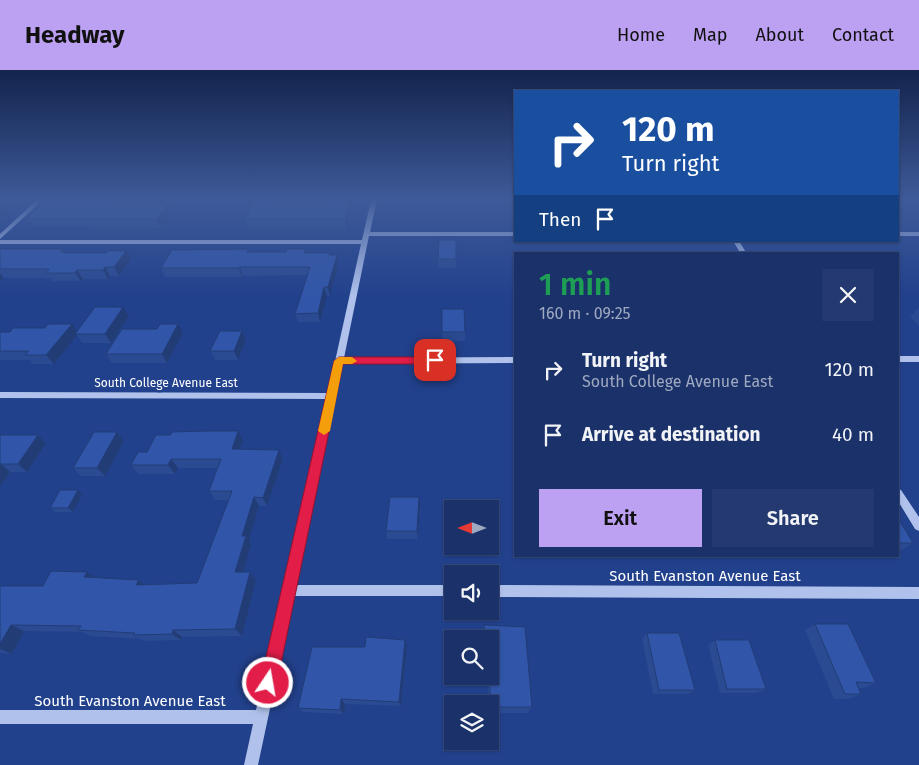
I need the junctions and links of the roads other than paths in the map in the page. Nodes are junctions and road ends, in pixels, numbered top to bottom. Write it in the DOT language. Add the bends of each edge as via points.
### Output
graph roads {
  1 [pos="366,232"];
  2 [pos="514,234"];
  3 [pos="899,234"];
  4 [pos="919,234"];
  5 [pos="365,238"];
  6 [pos="0,242"];
  7 [pos="514,360"];
  8 [pos="899,360"];
  9 [pos="919,360"];
  10 [pos="339,361"];
  11 [pos="0,395"];
  12 [pos="331,396"];
  13 [pos="899,495"];
  14 [pos="919,526"];
  15 [pos="289,590"];
  16 [pos="444,591"];
  17 [pos="499,591"];
  18 [pos="919,593"];
  19 [pos="0,717"];
  20 [pos="261,717"];
  21 [pos="251,765"];
  1 -- 5 [label="street"];
  2 -- 5 [label="street"];
  3 -- 4 [label="street"];
  5 -- 6 [label="street"];
  5 -- 10 [label="street"];
  7 -- 10 [label="street"];
  8 -- 9 [label="street"];
  10 -- 12 [label="street"];
  11 -- 12 [label="street, South College Avenue East"];
  12 -- 15 [label="street"];
  13 -- 14 [label="street"];
  15 -- 16 [label="street"];
  15 -- 20 [label="street"];
  17 -- 18 [label="street, South Evanston Avenue East"];
  19 -- 20 [label="street, South Evanston Avenue East"];
  20 -- 21 [label="street"];
}
